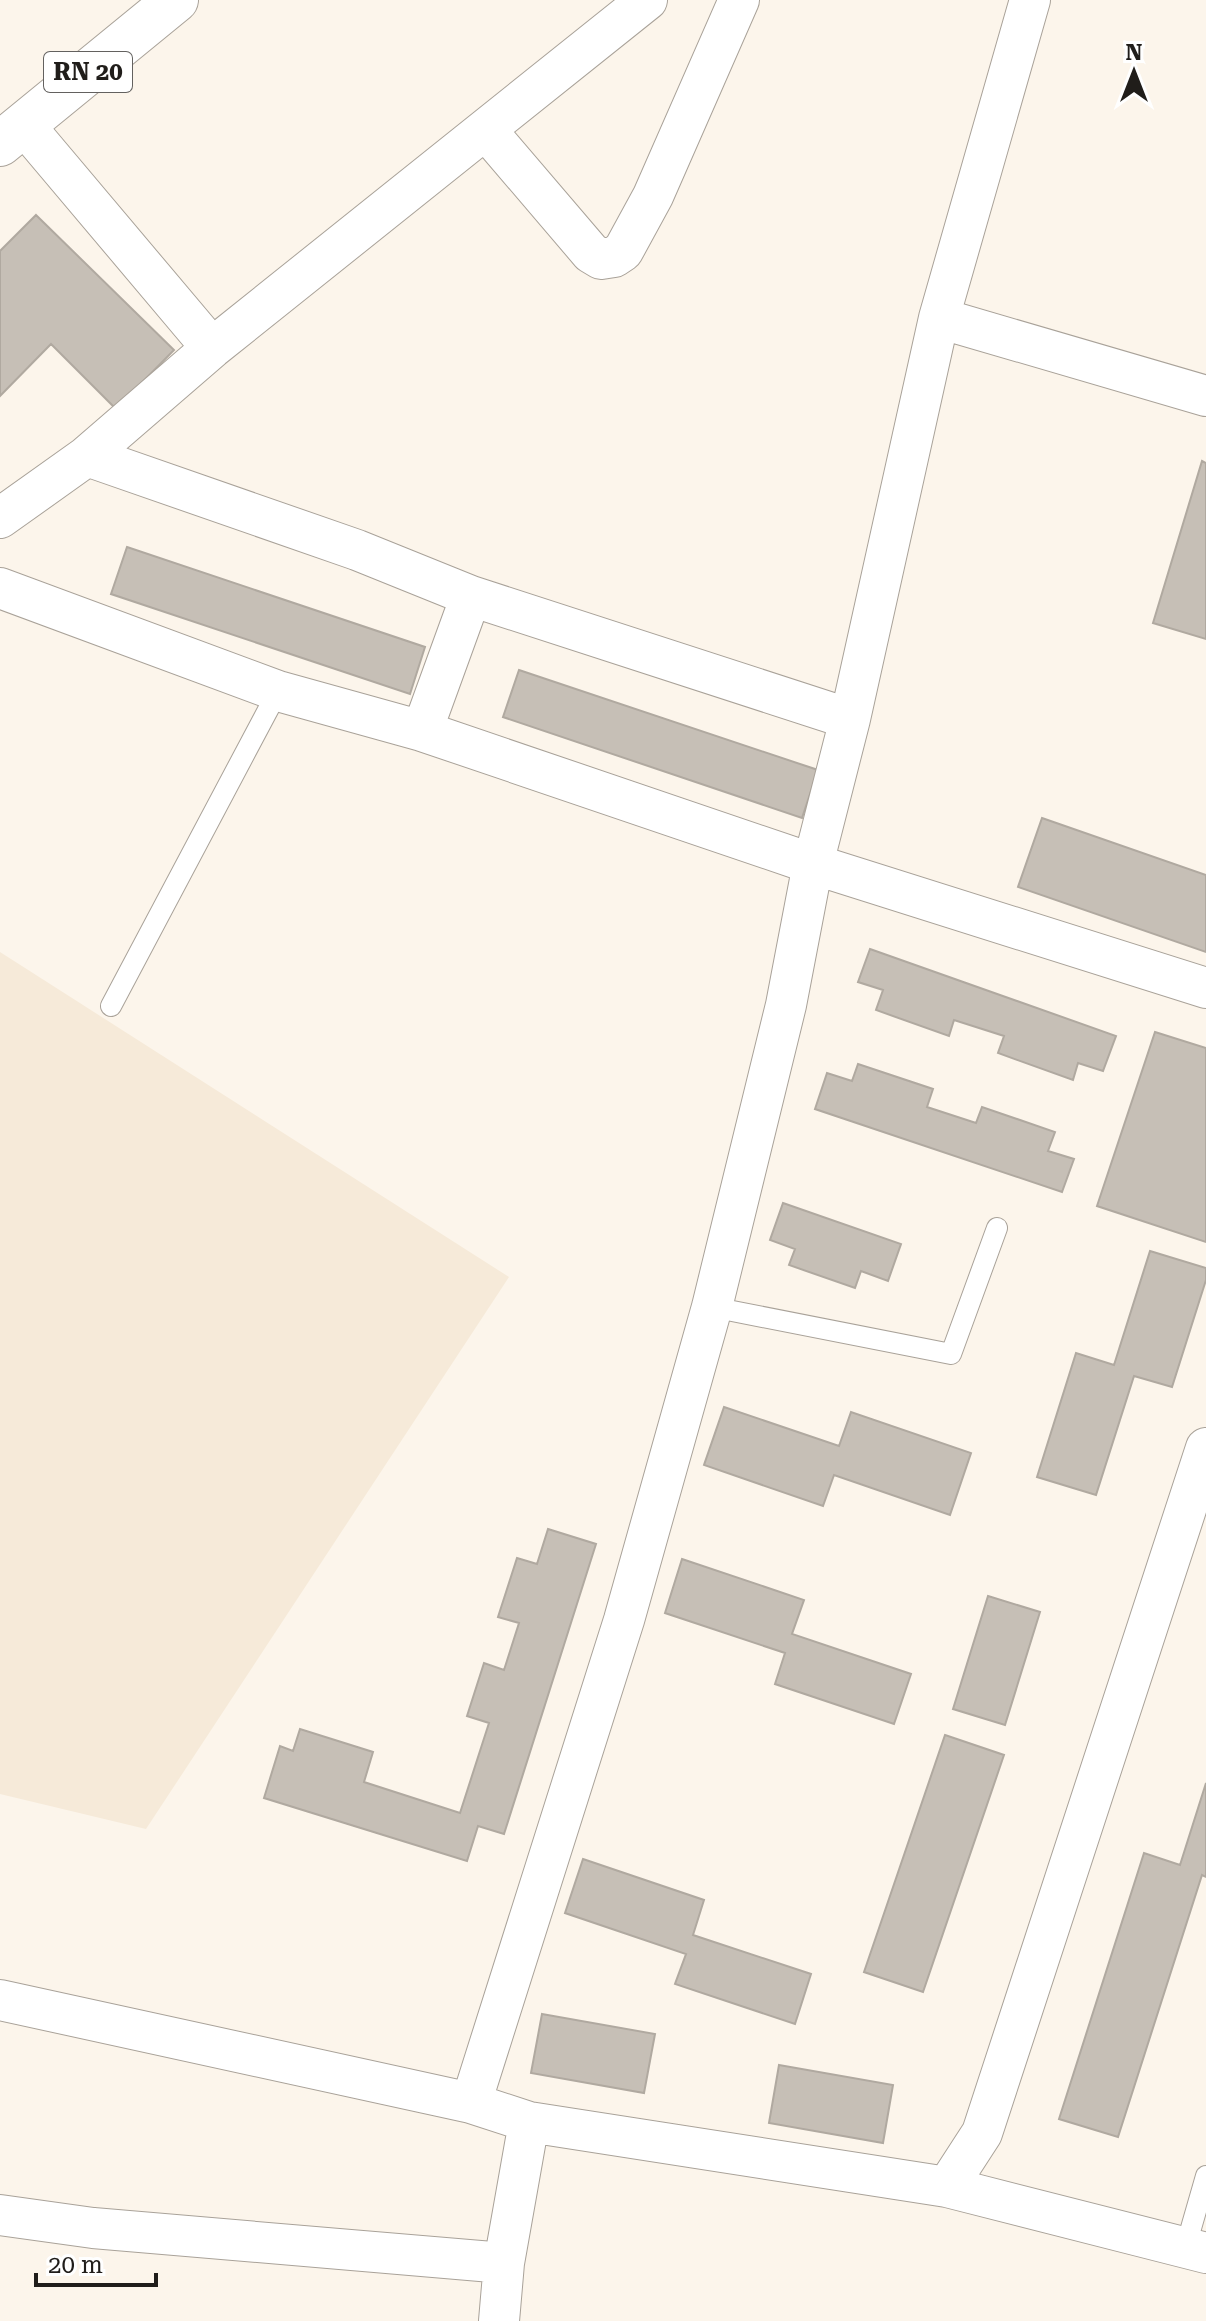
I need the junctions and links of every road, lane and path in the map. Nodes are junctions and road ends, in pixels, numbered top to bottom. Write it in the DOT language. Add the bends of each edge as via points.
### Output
graph roads {
  1 [pos="176,0"];
  2 [pos="647,0"];
  3 [pos="739,0"];
  4 [pos="1030,0"];
  5 [pos="486,130"];
  6 [pos="12,134"];
  7 [pos="939,318"];
  8 [pos="212,348"];
  9 [pos="1206,396"];
  10 [pos="87,456"];
  11 [pos="0,518"];
  12 [pos="0,588"];
  13 [pos="471,596"];
  14 [pos="278,691"];
  15 [pos="850,719"];
  16 [pos="422,731"];
  17 [pos="813,864"];
  18 [pos="1206,988"];
  19 [pos="111,1006"];
  20 [pos="997,1228"];
  21 [pos="712,1307"];
  22 [pos="1206,1448"];
  23 [pos="0,2000"];
  24 [pos="471,2103"];
  25 [pos="529,2122"];
  26 [pos="982,2133"];
  27 [pos="1206,2176"];
  28 [pos="947,2187"];
  29 [pos="1016,2205"];
  30 [pos="0,2215"];
  31 [pos="1196,2251"];
  32 [pos="504,2263"];
  33 [pos="499,2321"];
  1 -- 6 [label="main road, RN 20"];
  2 -- 5 [label="street"];
  3 -- 5 [label="street" via="653,196 623,251 614,257 601,259 591,253"];
  4 -- 7 [label="street"];
  5 -- 8 [label="street"];
  6 -- 8 [label="street"];
  7 -- 9 [label="street"];
  7 -- 15 [label="street"];
  8 -- 10 [label="street"];
  10 -- 11 [label="street"];
  10 -- 13 [label="street" via="357,550"];
  12 -- 14 [label="street"];
  13 -- 15 [label="street"];
  13 -- 16 [label="street"];
  14 -- 16 [label="street"];
  14 -- 19 [label="lane"];
  15 -- 17 [label="street"];
  16 -- 17 [label="street"];
  17 -- 18 [label="street"];
  17 -- 21 [label="street" via="786,1005"];
  20 -- 21 [label="lane" via="951,1354"];
  21 -- 24 [label="street" via="624,1620"];
  22 -- 26 [label="street"];
  23 -- 24 [label="street"];
  24 -- 25 [label="street"];
  25 -- 28 [label="street"];
  25 -- 32 [label="street"];
  26 -- 28 [label="street"];
  26 -- 29 [label="street"];
  27 -- 31 [label="lane"];
  28 -- 29 [label="street"];
  29 -- 31 [label="street"];
  30 -- 32 [label="street" via="93,2228"];
  32 -- 33 [label="street"];
}
